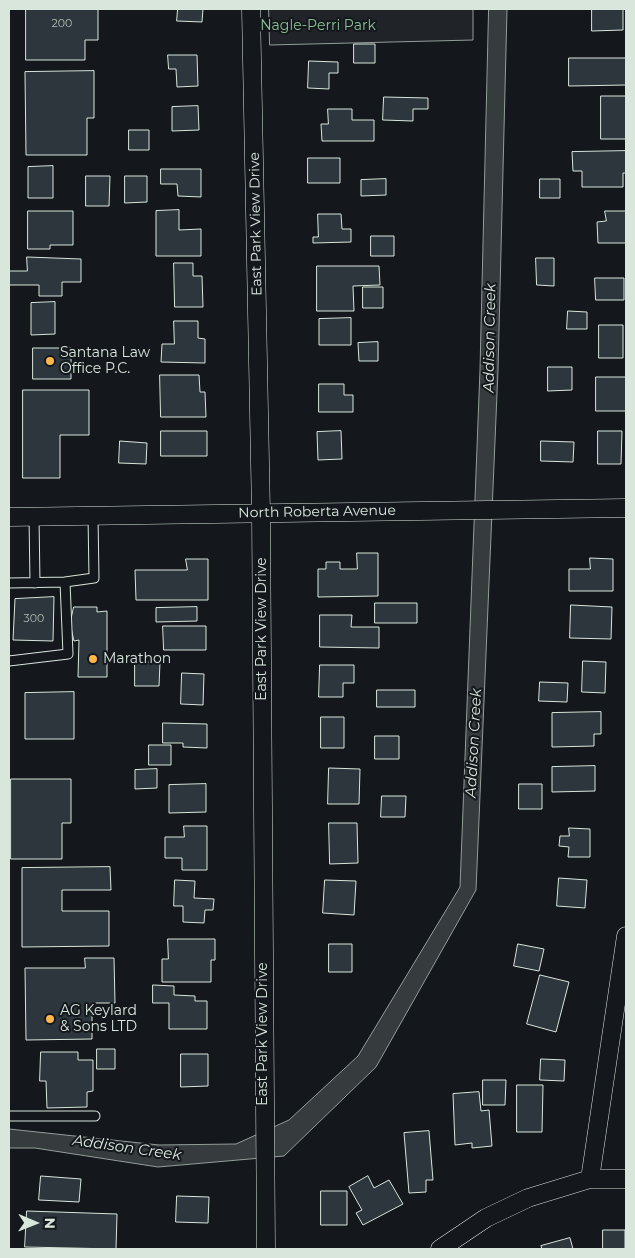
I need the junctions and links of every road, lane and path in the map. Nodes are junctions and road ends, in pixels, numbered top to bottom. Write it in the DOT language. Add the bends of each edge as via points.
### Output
graph roads {
  1 [pos="251,9"];
  2 [pos="626,508"];
  3 [pos="261,513"];
  4 [pos="93,516"];
  5 [pos="9,517"];
  6 [pos="34,517"];
  7 [pos="35,582"];
  8 [pos="65,582"];
  9 [pos="9,583"];
  10 [pos="9,661"];
  11 [pos="626,936"];
  12 [pos="9,1116"];
  13 [pos="95,1116"];
  14 [pos="590,1179"];
  15 [pos="626,1179"];
  16 [pos="266,1249"];
  17 [pos="440,1249"];
  1 -- 3 [label="street, East Park View Drive"];
  2 -- 3 [label="street, North Roberta Avenue"];
  3 -- 4 [label="street, North Roberta Avenue"];
  3 -- 16 [label="street, East Park View Drive"];
  4 -- 6 [label="street, North Roberta Avenue"];
  4 -- 8 [label="lane" via="94,578"];
  5 -- 6 [label="street, North Roberta Avenue"];
  6 -- 7 [label="lane"];
  7 -- 8 [label="lane"];
  7 -- 9 [label="lane"];
  8 -- 10 [label="lane" via="68,654"];
  11 -- 14 [label="street"];
  12 -- 13 [label="lane"];
  14 -- 15 [label="street"];
  14 -- 17 [label="street" via="528,1198 486,1218"];
}
